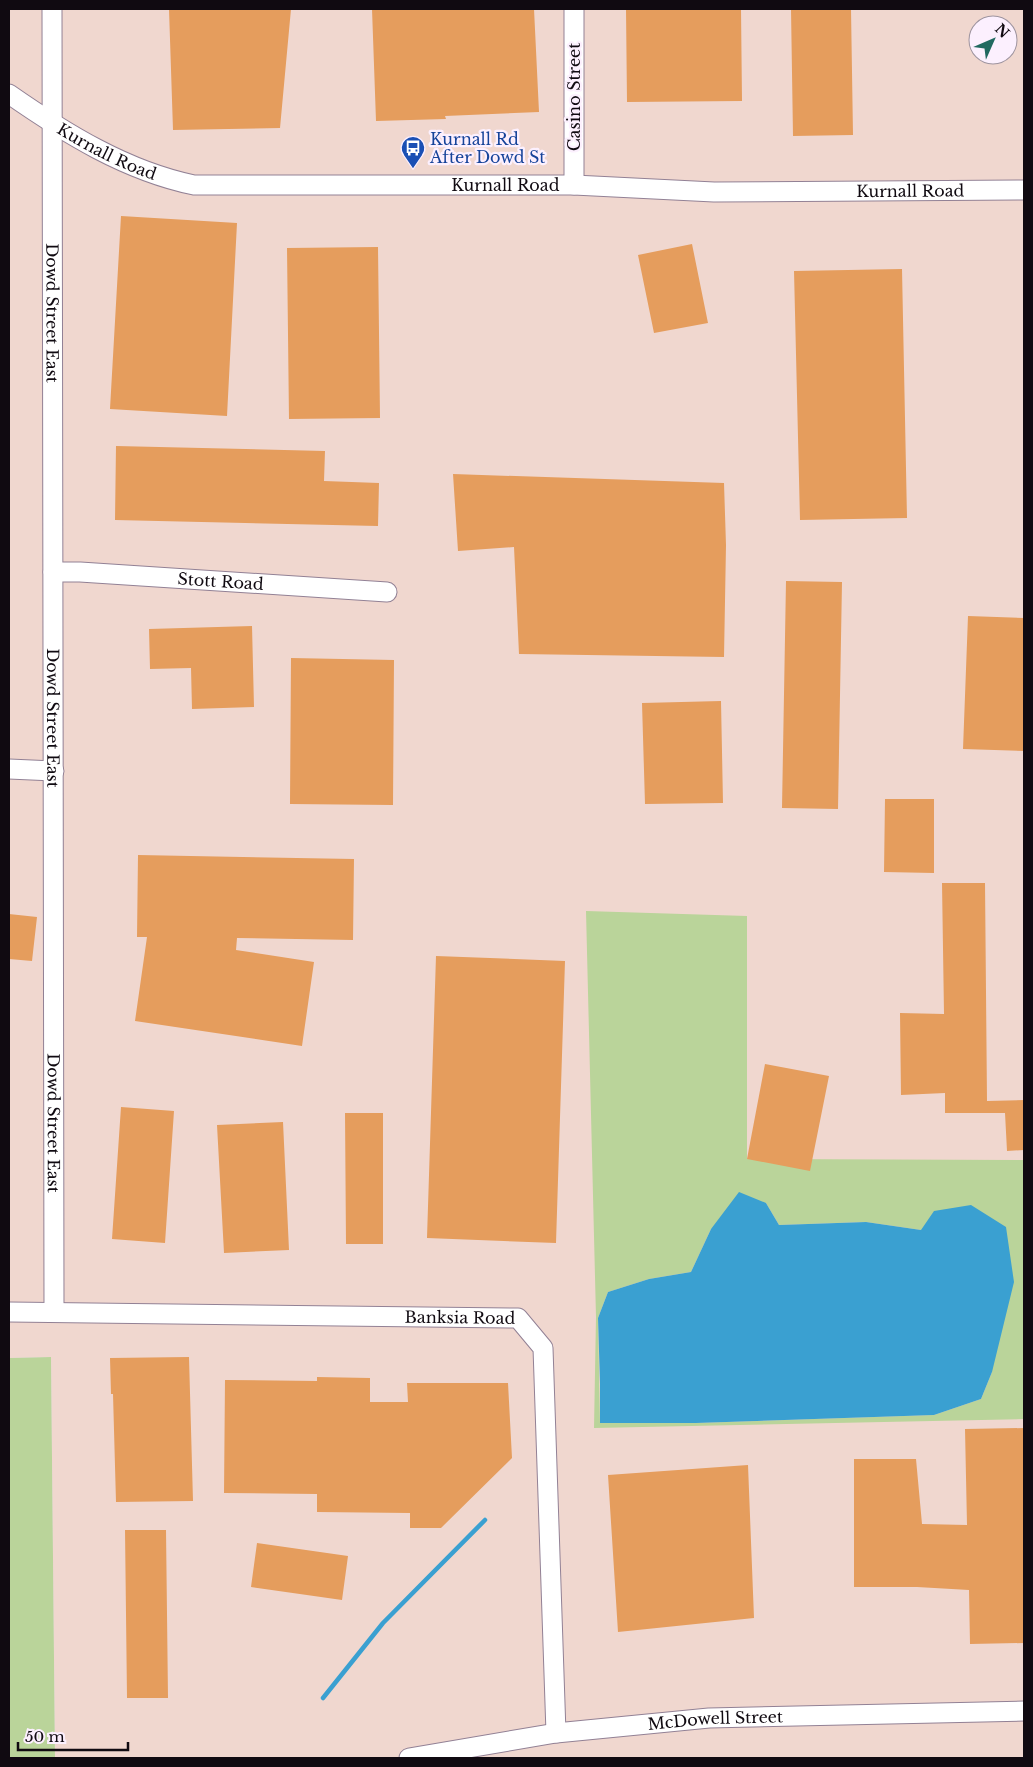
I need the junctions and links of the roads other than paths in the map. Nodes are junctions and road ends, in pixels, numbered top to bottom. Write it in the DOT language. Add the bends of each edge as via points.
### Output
graph roads {
  1 [pos="52,9"];
  2 [pos="574,9"];
  3 [pos="9,94"];
  4 [pos="52,124"];
  5 [pos="574,185"];
  6 [pos="1024,190"];
  7 [pos="53,572"];
  8 [pos="387,592"];
  9 [pos="9,769"];
  10 [pos="54,771"];
  11 [pos="9,1312"];
  12 [pos="54,1312"];
  13 [pos="1024,1710"];
  14 [pos="556,1733"];
  15 [pos="414,1758"];
  1 -- 4 [label="street, Dowd Street East"];
  2 -- 5 [label="street, Casino Street"];
  3 -- 4 [label="street, Kurnall Road"];
  4 -- 5 [label="street, Kurnall Road" via="107,154 170,180 194,185"];
  4 -- 7 [label="street, Dowd Street East"];
  5 -- 6 [label="street, Kurnall Road" via="714,192"];
  7 -- 8 [label="street, Stott Road"];
  7 -- 10 [label="street, Dowd Street East"];
  9 -- 10 [label="street"];
  10 -- 12 [label="street, Dowd Street East"];
  11 -- 12 [label="street, Banksia Road"];
  12 -- 14 [label="street, Banksia Road" via="518,1318 543,1348"];
  13 -- 14 [label="street, McDowell Street" via="709,1718"];
  14 -- 15 [label="street, McDowell Street"];
}
